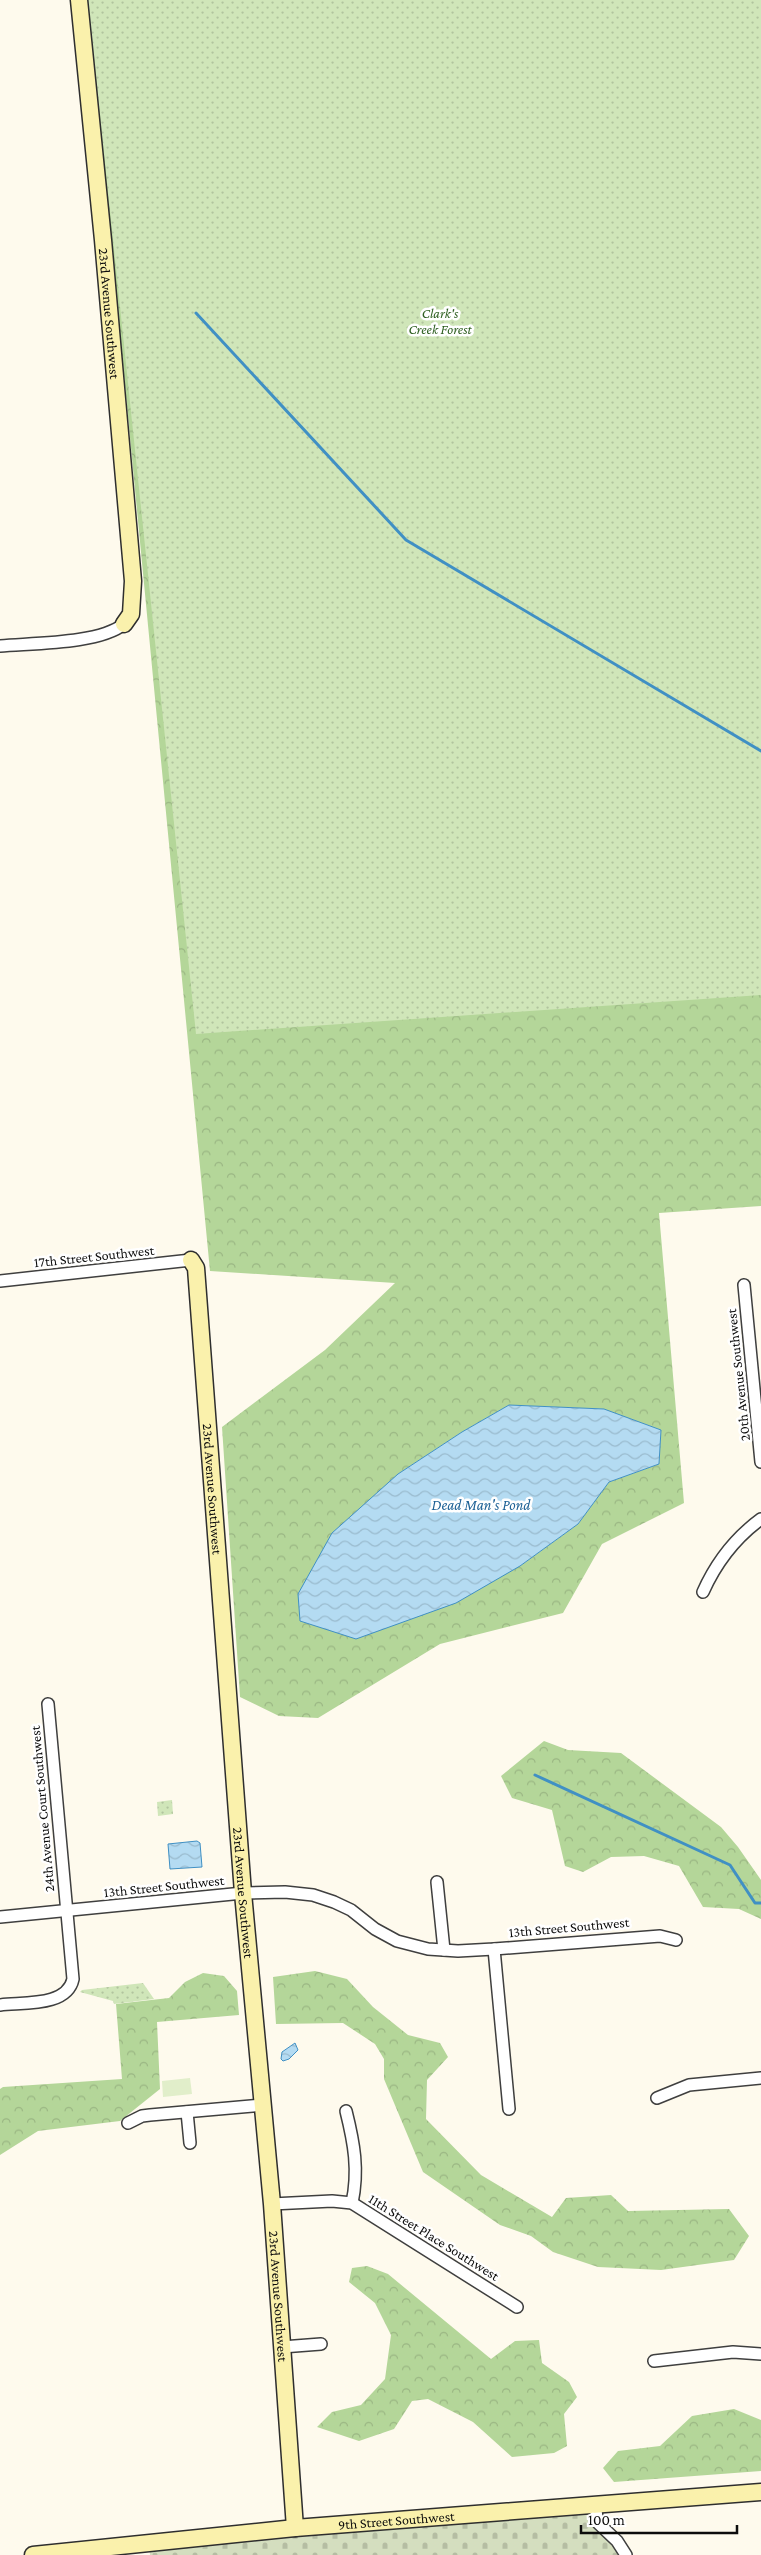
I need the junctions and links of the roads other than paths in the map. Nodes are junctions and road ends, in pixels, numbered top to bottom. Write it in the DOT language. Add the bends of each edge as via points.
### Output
graph roads {
  1 [pos="79,0"];
  2 [pos="124,624"];
  3 [pos="0,646"];
  4 [pos="191,1260"];
  5 [pos="0,1281"];
  6 [pos="744,1285"];
  7 [pos="761,1462"];
  8 [pos="761,1519"];
  9 [pos="703,1592"];
  10 [pos="48,1704"];
  11 [pos="437,1882"];
  12 [pos="243,1893"];
  13 [pos="66,1911"];
  14 [pos="0,1917"];
  15 [pos="676,1940"];
  16 [pos="494,1949"];
  17 [pos="444,1950"];
  18 [pos="0,2005"];
  19 [pos="761,2078"];
  20 [pos="657,2098"];
  21 [pos="263,2105"];
  22 [pos="509,2109"];
  23 [pos="346,2111"];
  24 [pos="187,2112"];
  25 [pos="128,2124"];
  26 [pos="190,2143"];
  27 [pos="352,2203"];
  28 [pos="272,2204"];
  29 [pos="517,2307"];
  30 [pos="321,2344"];
  31 [pos="282,2347"];
  32 [pos="761,2354"];
  33 [pos="654,2360"];
  34 [pos="761,2492"];
  35 [pos="595,2505"];
  36 [pos="295,2528"];
  37 [pos="33,2555"];
  38 [pos="626,2555"];
  1 -- 2 [label="street, 23rd Avenue Southwest" via="133,581 131,614"];
  2 -- 3 [label="street" via="96,637"];
  4 -- 5 [label="street, 17th Street Southwest"];
  4 -- 12 [label="street, 23rd Avenue Southwest" via="196,1268"];
  6 -- 7 [label="street, 20th Avenue Southwest"];
  8 -- 9 [label="street" via="724,1554"];
  10 -- 13 [label="street, 24th Avenue Court Southwest"];
  11 -- 17 [label="street"];
  12 -- 13 [label="street, 13th Street Southwest"];
  12 -- 17 [label="street, 13th Street Southwest" via="313,1895 351,1910 397,1941"];
  12 -- 21 [label="street, 23rd Avenue Southwest"];
  13 -- 14 [label="street, 13th Street Southwest"];
  13 -- 18 [label="street, 24th Avenue Court Southwest" via="73,1978 66,1992 55,1999"];
  15 -- 16 [label="street, 13th Street Southwest" via="642,1936"];
  16 -- 17 [label="street, 13th Street Southwest"];
  16 -- 22 [label="street"];
  19 -- 20 [label="street" via="688,2085"];
  21 -- 24 [label="street"];
  21 -- 28 [label="street, 23rd Avenue Southwest"];
  23 -- 27 [label="street" via="356,2161 357,2178"];
  24 -- 25 [label="street" via="142,2116"];
  24 -- 26 [label="street"];
  27 -- 28 [label="street, 11th Street Place Southwest" via="332,2200"];
  27 -- 29 [label="street, 11th Street Place Southwest"];
  28 -- 31 [label="street, 23rd Avenue Southwest"];
  30 -- 31 [label="street"];
  31 -- 36 [label="street, 23rd Avenue Southwest"];
  32 -- 33 [label="street" via="733,2352"];
  34 -- 35 [label="street, 9th Street Southwest"];
  35 -- 36 [label="street, 9th Street Southwest"];
  35 -- 38 [label="street" via="598,2523"];
  36 -- 37 [label="street, 9th Street Southwest"];
}
